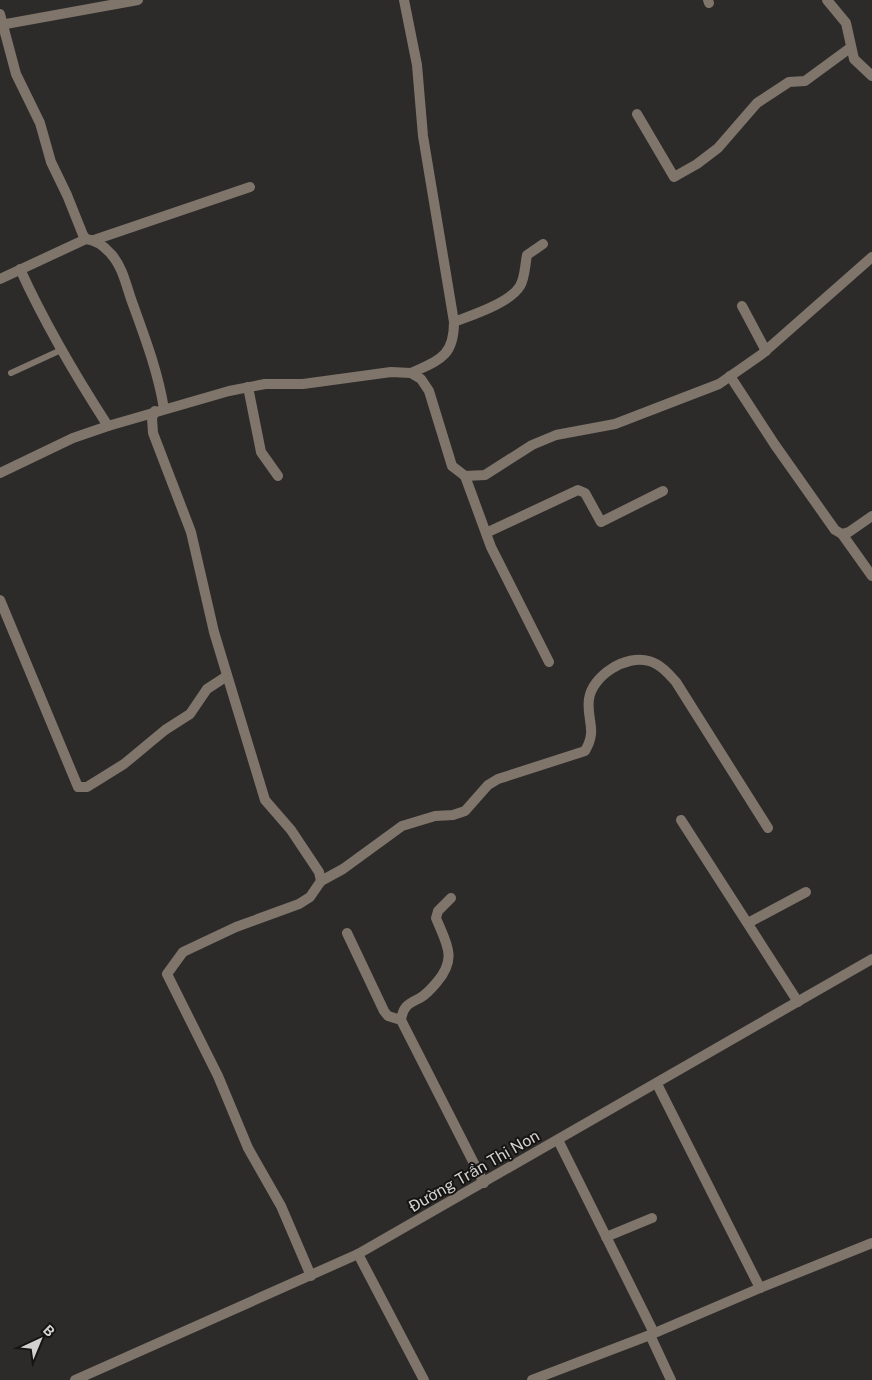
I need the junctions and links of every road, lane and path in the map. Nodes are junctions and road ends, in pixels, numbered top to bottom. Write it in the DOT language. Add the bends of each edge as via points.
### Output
graph roads {
  1 [pos="138,0"];
  2 [pos="404,0"];
  3 [pos="827,0"];
  4 [pos="0,14"];
  5 [pos="1,25"];
  6 [pos="850,48"];
  7 [pos="872,76"];
  8 [pos="637,114"];
  9 [pos="250,187"];
  10 [pos="90,240"];
  11 [pos="542,244"];
  12 [pos="872,257"];
  13 [pos="20,269"];
  14 [pos="0,279"];
  15 [pos="742,306"];
  16 [pos="454,322"];
  17 [pos="61,350"];
  18 [pos="766,351"];
  19 [pos="12,373"];
  20 [pos="411,373"];
  21 [pos="730,376"];
  22 [pos="248,387"];
  23 [pos="160,410"];
  24 [pos="108,426"];
  25 [pos="0,473"];
  26 [pos="278,476"];
  27 [pos="465,476"];
  28 [pos="663,491"];
  29 [pos="872,516"];
  30 [pos="486,533"];
  31 [pos="842,534"];
  32 [pos="872,576"];
  33 [pos="0,600"];
  34 [pos="549,662"];
  35 [pos="227,676"];
  36 [pos="681,820"];
  37 [pos="768,828"];
  38 [pos="321,881"];
  39 [pos="806,892"];
  40 [pos="451,898"];
  41 [pos="748,923"];
  42 [pos="347,933"];
  43 [pos="872,959"];
  44 [pos="798,1002"];
  45 [pos="401,1020"];
  46 [pos="657,1084"];
  47 [pos="558,1140"];
  48 [pos="484,1183"];
  49 [pos="652,1218"];
  50 [pos="606,1237"];
  51 [pos="872,1243"];
  52 [pos="358,1254"];
  53 [pos="311,1276"];
  54 [pos="760,1288"];
  55 [pos="652,1334"];
  56 [pos="75,1380"];
  57 [pos="424,1380"];
  58 [pos="532,1380"];
  59 [pos="671,1380"];
  1 -- 5 [label="street"];
  2 -- 16 [label="street" via="417,65 423,136"];
  3 -- 6 [label="street" via="846,23"];
  4 -- 5 [label="street"];
  5 -- 10 [label="street" via="16,74 40,123 51,162"];
  6 -- 7 [label="street" via="857,64"];
  6 -- 8 [label="street" via="805,81 789,82 757,103 718,148 674,177"];
  9 -- 10 [label="street"];
  10 -- 13 [label="street"];
  10 -- 23 [label="street" via="112,255 121,269 153,360"];
  11 -- 16 [label="street" via="527,255 520,287 514,293 495,305"];
  12 -- 18 [label="street"];
  13 -- 14 [label="street"];
  13 -- 17 [label="street"];
  15 -- 18 [label="street"];
  16 -- 20 [label="street" via="452,346 444,357"];
  17 -- 19 [label="lane"];
  17 -- 24 [label="street"];
  18 -- 21 [label="street"];
  20 -- 22 [label="street" via="391,372 303,384"];
  20 -- 27 [label="street" via="429,391 452,466"];
  21 -- 27 [label="street" via="719,384 615,424 548,438 485,475"];
  21 -- 31 [label="street" via="775,445"];
  22 -- 23 [label="street"];
  22 -- 26 [label="street" via="261,452"];
  23 -- 24 [label="street"];
  23 -- 35 [label="street" via="152,418 153,433 191,532"];
  24 -- 25 [label="street" via="73,438"];
  27 -- 30 [label="street"];
  28 -- 30 [label="street" via="601,522 585,493 578,490"];
  29 -- 31 [label="street"];
  30 -- 34 [label="street"];
  31 -- 32 [label="street"];
  33 -- 35 [label="street" via="78,787 88,787 124,764 190,714 207,689"];
  35 -- 38 [label="street" via="265,800 292,830 319,872"];
  36 -- 41 [label="street"];
  37 -- 38 [label="street" via="676,682 662,667 648,660 636,660 610,671 595,684 589,698 593,733 585,750 498,780 488,785 459,813 402,826"];
  38 -- 53 [label="street" via="310,897 299,904 236,927 183,952 167,974 218,1076 248,1148 281,1206"];
  39 -- 41 [label="street"];
  40 -- 45 [label="street" via="438,911 436,918 447,944 449,961 429,992 402,1010"];
  41 -- 44 [label="street"];
  42 -- 45 [label="street" via="384,1011 388,1016"];
  43 -- 44 [label="street, Đường Trần Thị Non"];
  44 -- 46 [label="street, Đường Trần Thị Non"];
  45 -- 48 [label="street"];
  46 -- 47 [label="street, Đường Trần Thị Non"];
  46 -- 54 [label="street"];
  47 -- 48 [label="street, Đường Trần Thị Non"];
  47 -- 50 [label="street"];
  48 -- 52 [label="street, Đường Trần Thị Non"];
  49 -- 50 [label="street"];
  50 -- 55 [label="street"];
  51 -- 54 [label="street"];
  52 -- 53 [label="street, Đường Trần Thị Non"];
  52 -- 57 [label="street"];
  53 -- 56 [label="street, Đường Trần Thị Non"];
  54 -- 55 [label="street"];
  55 -- 58 [label="street"];
  55 -- 59 [label="street"];
}
